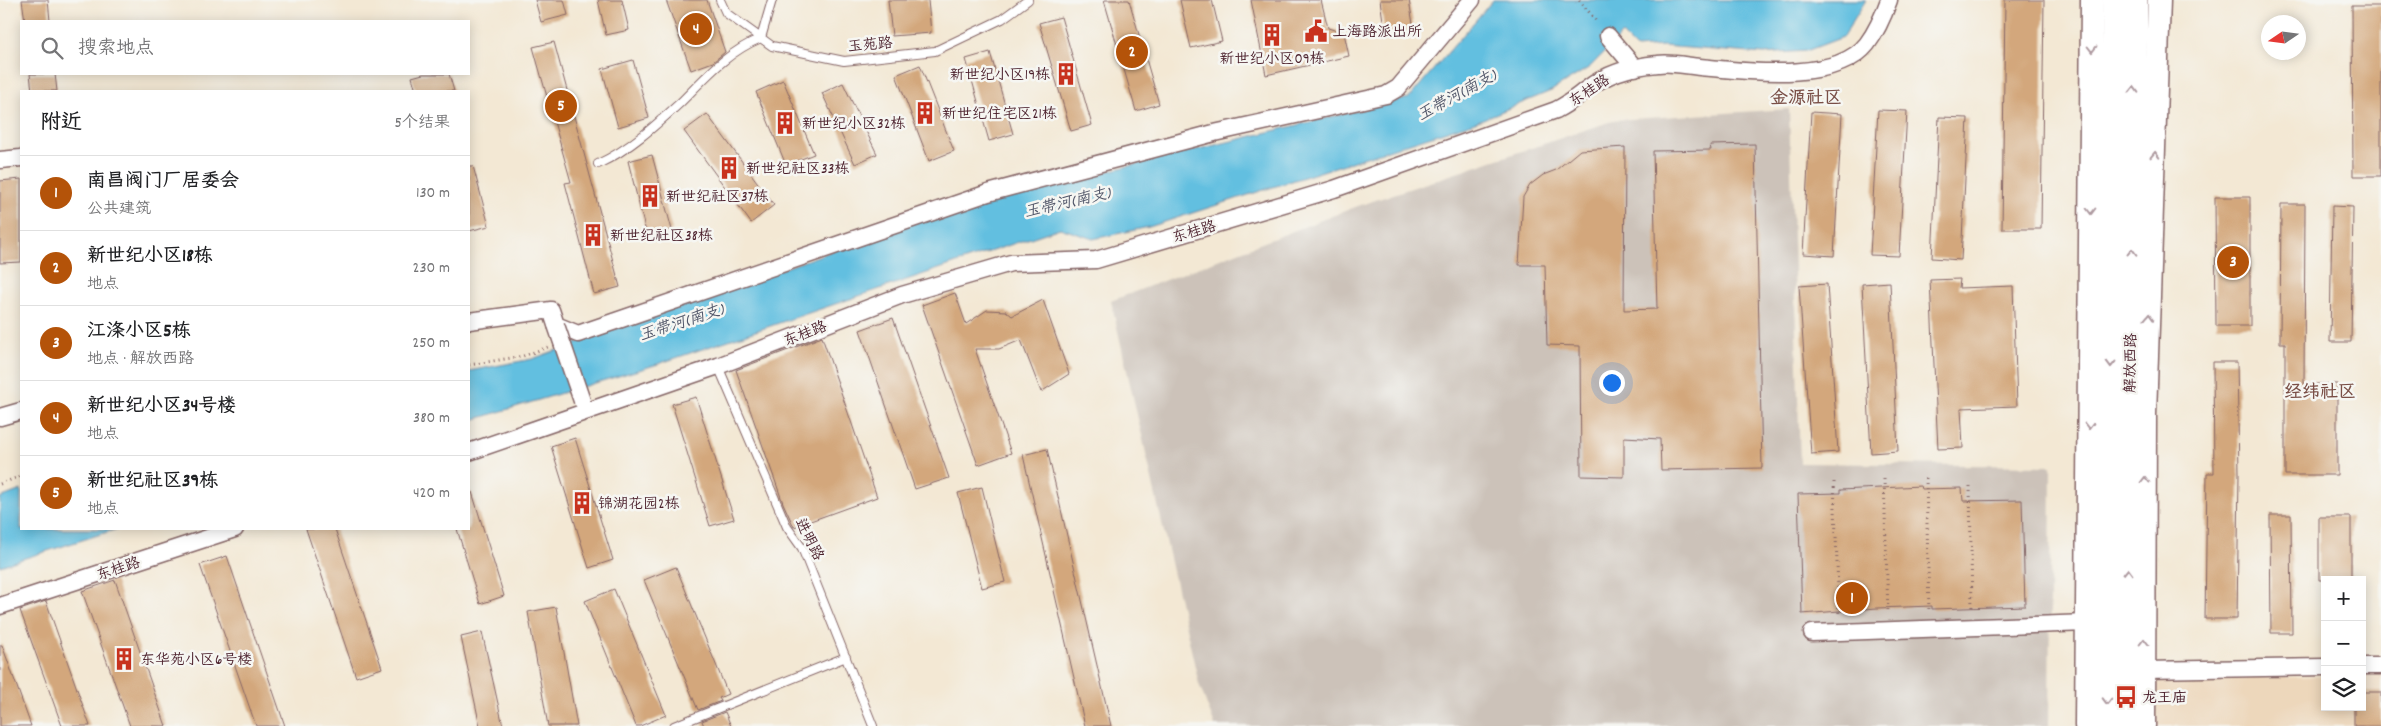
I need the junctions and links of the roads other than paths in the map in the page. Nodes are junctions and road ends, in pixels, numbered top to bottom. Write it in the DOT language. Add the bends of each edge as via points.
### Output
graph roads {
  1 [pos="720,0"];
  2 [pos="772,0"];
  3 [pos="1028,0"];
  4 [pos="1472,0"];
  5 [pos="1889,0"];
  6 [pos="2092,0"];
  7 [pos="2115,0"];
  8 [pos="2135,0"];
  9 [pos="2159,0"];
  10 [pos="1608,36"];
  11 [pos="761,38"];
  12 [pos="1635,68"];
  13 [pos="20,158"];
  14 [pos="0,160"];
  15 [pos="598,164"];
  16 [pos="470,322"];
  17 [pos="556,325"];
  18 [pos="718,366"];
  19 [pos="584,407"];
  20 [pos="20,412"];
  21 [pos="0,417"];
  22 [pos="470,452"];
  23 [pos="232,530"];
  24 [pos="0,606"];
  25 [pos="2087,623"];
  26 [pos="1812,633"];
  27 [pos="846,657"];
  28 [pos="2366,666"];
  29 [pos="2381,666"];
  30 [pos="2321,667"];
  31 [pos="2144,670"];
  32 [pos="674,726"];
  33 [pos="873,726"];
  34 [pos="2086,726"];
  35 [pos="2107,726"];
  36 [pos="2126,726"];
  37 [pos="2144,726"];
  1 -- 11 [label="lane, 玉苑路" via="726,13"];
  2 -- 11 [label="lane"];
  3 -- 11 [label="lane, 玉苑路" via="1002,19 935,51 844,61 772,46"];
  4 -- 17 [label="street" via="1398,88 1386,95 1214,133 988,193 578,334"];
  5 -- 12 [label="street, 东桂路" via="1867,44 1842,62 1772,73 1660,64"];
  6 -- 25 [label="main road, one-way"];
  7 -- 35 [label="main road, 解放西路, one-way"];
  36 -- 8 [label="main road, 解放西路, one-way"];
  31 -- 9 [label="main road, one-way" via="2145,415"];
  10 -- 12 [label="street"];
  11 -- 15 [label="lane" via="742,46 706,74 627,149"];
  12 -- 18 [label="street, 东桂路" via="1604,78 1556,110 1334,189 1096,260 1011,263 902,295"];
  13 -- 14 [label="street"];
  16 -- 17 [label="street" via="551,310"];
  17 -- 19 [label="street, bridge"];
  18 -- 19 [label="street, 东桂路"];
  18 -- 27 [label="lane, 进明路" via="787,526 802,548"];
  19 -- 22 [label="street, 东桂路"];
  20 -- 21 [label="street"];
  23 -- 24 [label="street, 东桂路"];
  25 -- 26 [label="street"];
  25 -- 34 [label="main road"];
  27 -- 32 [label="lane"];
  27 -- 33 [label="lane, 进明路"];
  28 -- 29 [label="street"];
  30 -- 31 [label="street"];
  31 -- 37 [label="main road"];
}
